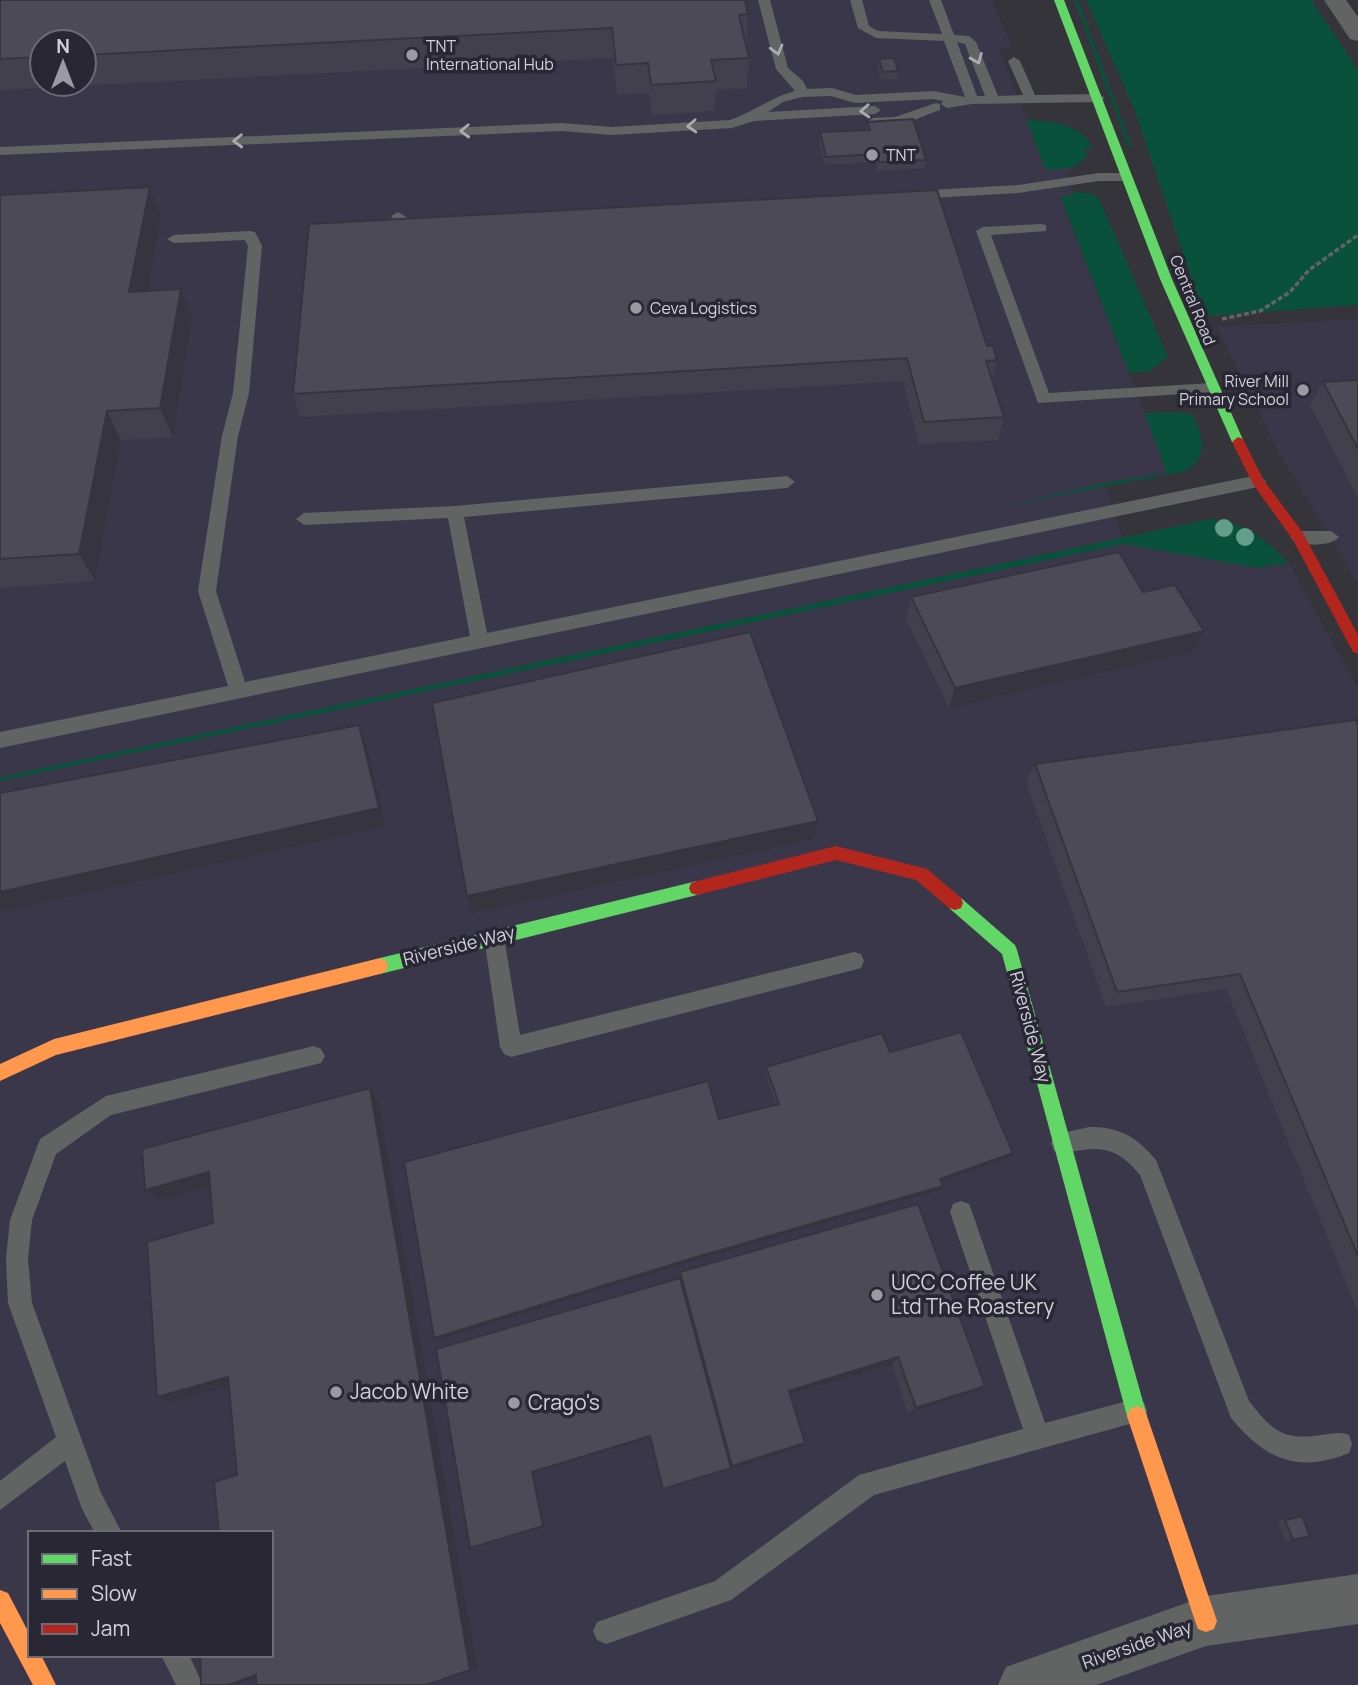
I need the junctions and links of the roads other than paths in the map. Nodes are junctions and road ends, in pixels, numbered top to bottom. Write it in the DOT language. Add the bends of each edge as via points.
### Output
graph roads {
  1 [pos="764,0"];
  2 [pos="856,0"];
  3 [pos="935,0"];
  4 [pos="1059,0"];
  5 [pos="1335,0"];
  6 [pos="1358,34"];
  7 [pos="946,35"];
  8 [pos="1014,61"];
  9 [pos="832,92"];
  10 [pos="802,93"];
  11 [pos="1099,98"];
  12 [pos="972,100"];
  13 [pos="993,100"];
  14 [pos="1031,100"];
  15 [pos="957,101"];
  16 [pos="936,107"];
  17 [pos="752,117"];
  18 [pos="732,124"];
  19 [pos="0,150"];
  20 [pos="1126,177"];
  21 [pos="893,197"];
  22 [pos="398,216"];
  23 [pos="444,222"];
  24 [pos="1041,228"];
  25 [pos="174,239"];
  26 [pos="1211,388"];
  27 [pos="1258,481"];
  28 [pos="787,482"];
  29 [pos="456,512"];
  30 [pos="304,519"];
  31 [pos="1298,537"];
  32 [pos="1331,537"];
  33 [pos="480,641"];
  34 [pos="1358,648"];
  35 [pos="239,691"];
  36 [pos="0,740"];
  37 [pos="494,937"];
  38 [pos="854,961"];
  39 [pos="314,1056"];
  40 [pos="0,1073"];
  41 [pos="1062,1143"];
  42 [pos="961,1212"];
  43 [pos="1135,1411"];
  44 [pos="1038,1437"];
  45 [pos="70,1441"];
  46 [pos="1340,1444"];
  47 [pos="0,1497"];
  48 [pos="108,1531"];
  49 [pos="1358,1599"];
  50 [pos="0,1601"];
  51 [pos="1206,1621"];
  52 [pos="606,1631"];
  53 [pos="28,1653"];
  54 [pos="30,1657"];
  55 [pos="175,1657"];
  56 [pos="45,1685"];
  57 [pos="190,1685"];
  58 [pos="1024,1685"];
  1 -- 10 [label="lane, one-way" via="782,69"];
  2 -- 7 [label="lane" via="864,28 876,34"];
  3 -- 7 [label="lane"];
  4 -- 11 [label="street, Central Road"];
  5 -- 6 [label="street"];
  7 -- 12 [label="lane"];
  7 -- 13 [label="lane, one-way" via="970,42"];
  8 -- 14 [label="lane"];
  9 -- 10 [label="lane"];
  9 -- 12 [label="lane" via="865,85 935,82"];
  9 -- 15 [label="lane" via="855,99 933,95"];
  10 -- 17 [label="lane" via="779,99"];
  11 -- 14 [label="lane"];
  11 -- 20 [label="street, Central Road"];
  12 -- 13 [label="lane"];
  12 -- 15 [label="lane"];
  13 -- 14 [label="lane"];
  15 -- 16 [label="lane"];
  16 -- 17 [label="lane, one-way"];
  16 -- 18 [label="lane" via="896,121 789,127"];
  17 -- 18 [label="lane"];
  18 -- 19 [label="lane, one-way"];
  20 -- 21 [label="lane"];
  20 -- 26 [label="street, Central Road"];
  22 -- 23 [label="lane" via="404,222"];
  24 -- 26 [label="lane" via="983,231 1043,399"];
  25 -- 35 [label="lane" via="250,235 255,246 240,393 207,591"];
  26 -- 27 [label="street, Central Road"];
  27 -- 31 [label="street, Central Road"];
  27 -- 33 [label="lane"];
  28 -- 29 [label="lane"];
  29 -- 30 [label="lane"];
  29 -- 33 [label="lane"];
  31 -- 32 [label="lane"];
  31 -- 34 [label="street, Central Road"];
  33 -- 35 [label="lane"];
  35 -- 36 [label="lane"];
  37 -- 38 [label="lane" via="512,1047"];
  37 -- 40 [label="street, Riverside Way" via="54,1047"];
  37 -- 41 [label="street, Riverside Way" via="836,853 921,874 1009,950"];
  39 -- 45 [label="lane" via="106,1106 48,1147 21,1220 17,1259 20,1303"];
  41 -- 43 [label="street, Riverside Way"];
  41 -- 46 [label="lane" via="1111,1137 1127,1144 1148,1168 1240,1409 1261,1436 1280,1448 1304,1451"];
  42 -- 44 [label="lane"];
  43 -- 44 [label="lane"];
  43 -- 51 [label="street, Riverside Way"];
  44 -- 52 [label="lane" via="868,1484 722,1591"];
  45 -- 47 [label="lane"];
  45 -- 48 [label="lane" via="91,1500"];
  49 -- 51 [label="street"];
  50 -- 53 [label="street"];
  51 -- 58 [label="street, Riverside Way"];
  54 -- 56 [label="street"];
  55 -- 57 [label="lane"];
}
